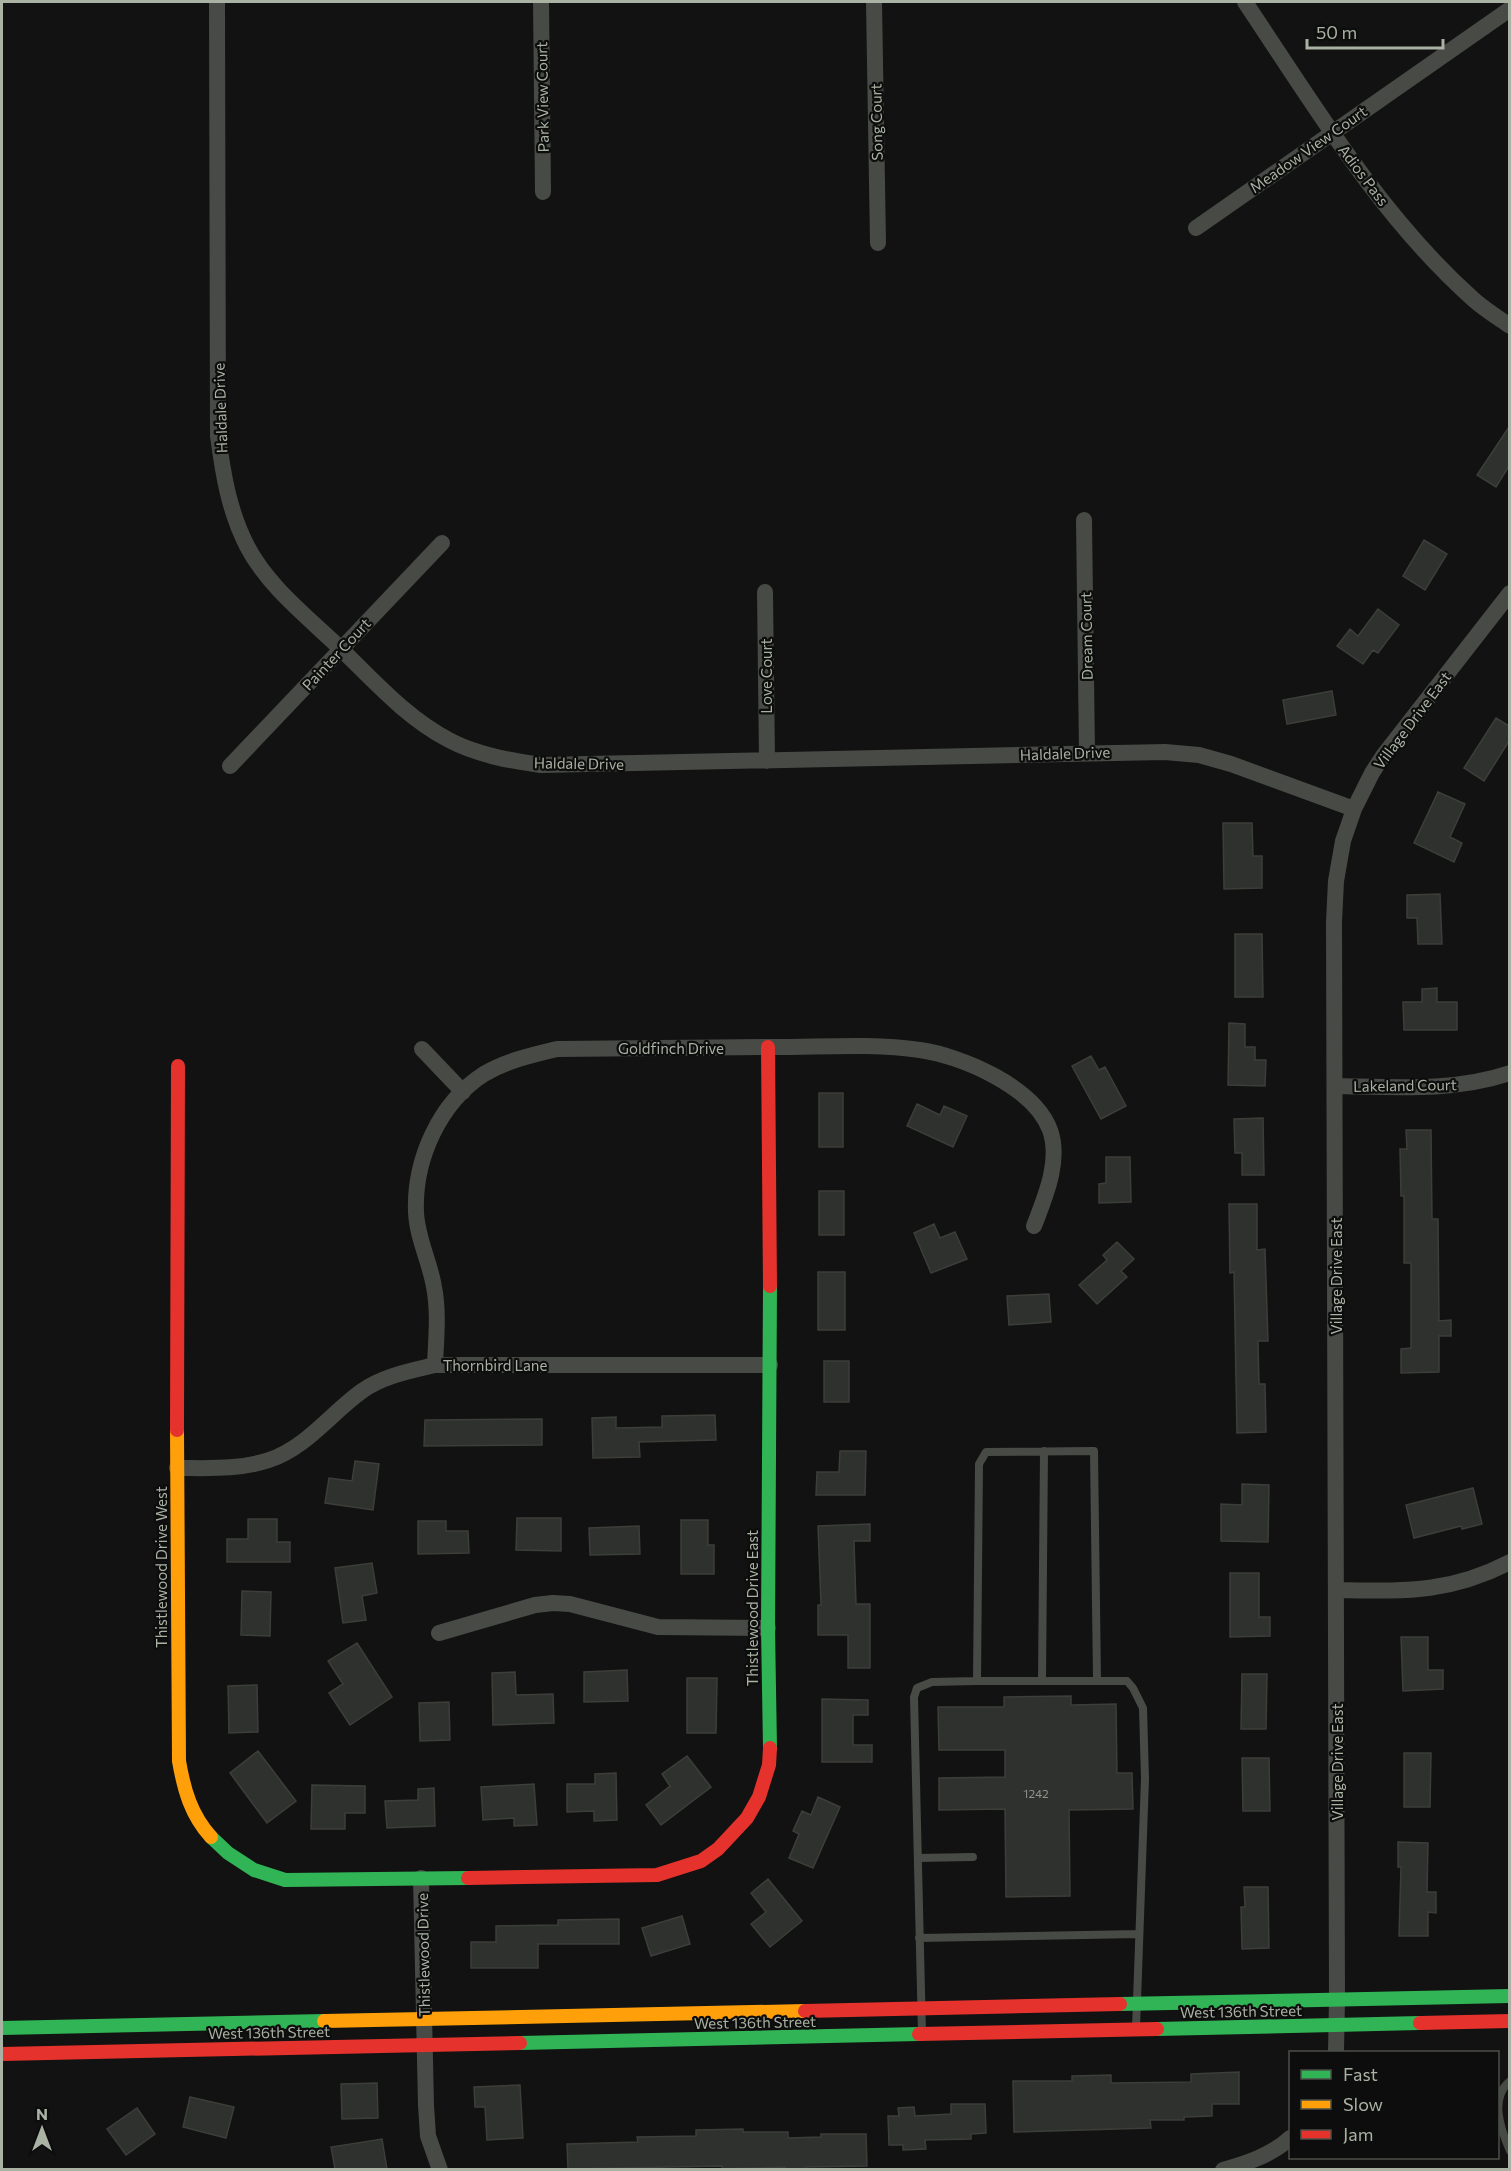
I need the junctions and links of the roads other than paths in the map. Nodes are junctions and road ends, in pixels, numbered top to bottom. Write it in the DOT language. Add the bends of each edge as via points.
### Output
graph roads {
  1 [pos="217,2"];
  2 [pos="541,2"];
  3 [pos="874,2"];
  4 [pos="1245,2"];
  5 [pos="1509,9"];
  6 [pos="1332,132"];
  7 [pos="543,192"];
  8 [pos="1196,228"];
  9 [pos="878,243"];
  10 [pos="1509,326"];
  11 [pos="1084,519"];
  12 [pos="442,543"];
  13 [pos="765,592"];
  14 [pos="1509,593"];
  15 [pos="341,649"];
  16 [pos="1087,753"];
  17 [pos="767,761"];
  18 [pos="230,766"];
  19 [pos="1354,809"];
  20 [pos="768,1047"];
  21 [pos="422,1049"];
  22 [pos="178,1066"];
  23 [pos="1509,1073"];
  24 [pos="1335,1086"];
  25 [pos="463,1092"];
  26 [pos="1034,1226"];
  27 [pos="435,1365"];
  28 [pos="770,1365"];
  29 [pos="1044,1451"];
  30 [pos="177,1468"];
  31 [pos="1509,1562"];
  32 [pos="1336,1590"];
  33 [pos="768,1628"];
  34 [pos="439,1633"];
  35 [pos="1097,1680"];
  36 [pos="977,1681"];
  37 [pos="1042,1681"];
  38 [pos="973,1857"];
  39 [pos="918,1858"];
  40 [pos="422,1878"];
  41 [pos="1139,1934"];
  42 [pos="919,1938"];
  43 [pos="1509,1996"];
  44 [pos="1136,2003"];
  45 [pos="921,2008"];
  46 [pos="1337,2012"];
  47 [pos="1509,2021"];
  48 [pos="2,2028"];
  49 [pos="1136,2029"];
  50 [pos="425,2032"];
  51 [pos="922,2035"];
  52 [pos="1336,2051"];
  53 [pos="2,2054"];
  54 [pos="1509,2081"];
  55 [pos="1289,2139"];
  56 [pos="1509,2151"];
  57 [pos="440,2169"];
  58 [pos="1223,2169"];
  1 -- 15 [label="street, Haldale Drive" via="218,436 226,490 247,547 266,574"];
  2 -- 7 [label="street, Park View Court"];
  3 -- 9 [label="street, Song Court"];
  4 -- 6 [label="street, Adios Pass"];
  5 -- 6 [label="street, Meadow View Court"];
  6 -- 8 [label="street, Meadow View Court"];
  6 -- 10 [label="street, Adios Pass" via="1417,243 1474,300"];
  11 -- 16 [label="street, Dream Court"];
  12 -- 15 [label="street, Painter Court"];
  13 -- 17 [label="street, Love Court"];
  14 -- 19 [label="street, Village Drive East" via="1383,756"];
  15 -- 17 [label="street, Haldale Drive" via="418,722 451,741 513,761 553,765"];
  15 -- 18 [label="street, Painter Court"];
  16 -- 17 [label="street, Haldale Drive"];
  16 -- 19 [label="street, Haldale Drive" via="1199,755"];
  19 -- 24 [label="street, Village Drive East" via="1343,841 1334,899"];
  20 -- 25 [label="street, Goldfinch Drive" via="557,1049 484,1074"];
  20 -- 26 [label="street, Goldfinch Drive" via="922,1050 959,1060 1006,1082 1038,1107 1051,1132 1049,1184"];
  20 -- 28 [label="street, Thistlewood Drive East"];
  21 -- 25 [label="street"];
  22 -- 30 [label="street, Thistlewood Drive West"];
  23 -- 24 [label="street, Lakeland Court" via="1430,1087"];
  24 -- 32 [label="street, Village Drive East"];
  25 -- 27 [label="street, Goldfinch Drive" via="442,1116 427,1146 417,1183 420,1238 435,1289"];
  27 -- 28 [label="street, Thornbird Lane"];
  27 -- 30 [label="street, Thornbird Lane" via="398,1373 363,1390 323,1425 269,1460 235,1467"];
  28 -- 33 [label="street, Thistlewood Drive East"];
  29 -- 35 [label="lane" via="1094,1451"];
  29 -- 36 [label="lane" via="986,1452 979,1464"];
  29 -- 37 [label="lane"];
  30 -- 40 [label="street, Thistlewood Drive West" via="179,1761 192,1809 225,1851 256,1872 280,1880"];
  31 -- 32 [label="street" via="1474,1579 1431,1588"];
  32 -- 46 [label="street, Village Drive East"];
  33 -- 34 [label="street" via="658,1627 553,1603"];
  33 -- 40 [label="street, Thistlewood Drive East" via="770,1745 765,1783 747,1818 718,1849 701,1861 657,1875"];
  35 -- 37 [label="lane"];
  35 -- 41 [label="lane" via="1127,1682 1143,1708 1145,1779"];
  36 -- 37 [label="lane"];
  36 -- 39 [label="lane" via="932,1682 917,1688 914,1697"];
  38 -- 39 [label="lane"];
  39 -- 42 [label="lane"];
  40 -- 50 [label="street, Thistlewood Drive"];
  41 -- 42 [label="lane"];
  41 -- 44 [label="lane"];
  42 -- 45 [label="lane"];
  43 -- 46 [label="street, West 136th Street"];
  44 -- 45 [label="street, West 136th Street"];
  44 -- 46 [label="street, West 136th Street"];
  44 -- 49 [label="lane"];
  45 -- 50 [label="street, West 136th Street"];
  45 -- 51 [label="lane"];
  46 -- 47 [label="street, West 136th Street"];
  46 -- 49 [label="street, West 136th Street"];
  46 -- 52 [label="street, Village Drive East"];
  48 -- 50 [label="street, West 136th Street"];
  49 -- 51 [label="street, West 136th Street"];
  50 -- 51 [label="street, West 136th Street"];
  50 -- 53 [label="street, West 136th Street"];
  50 -- 57 [label="street, Thistlewood Drive" via="428,2136"];
  54 -- 56 [label="lane" via="1500,2094 1499,2109"];
  55 -- 58 [label="street" via="1254,2160"];
}
